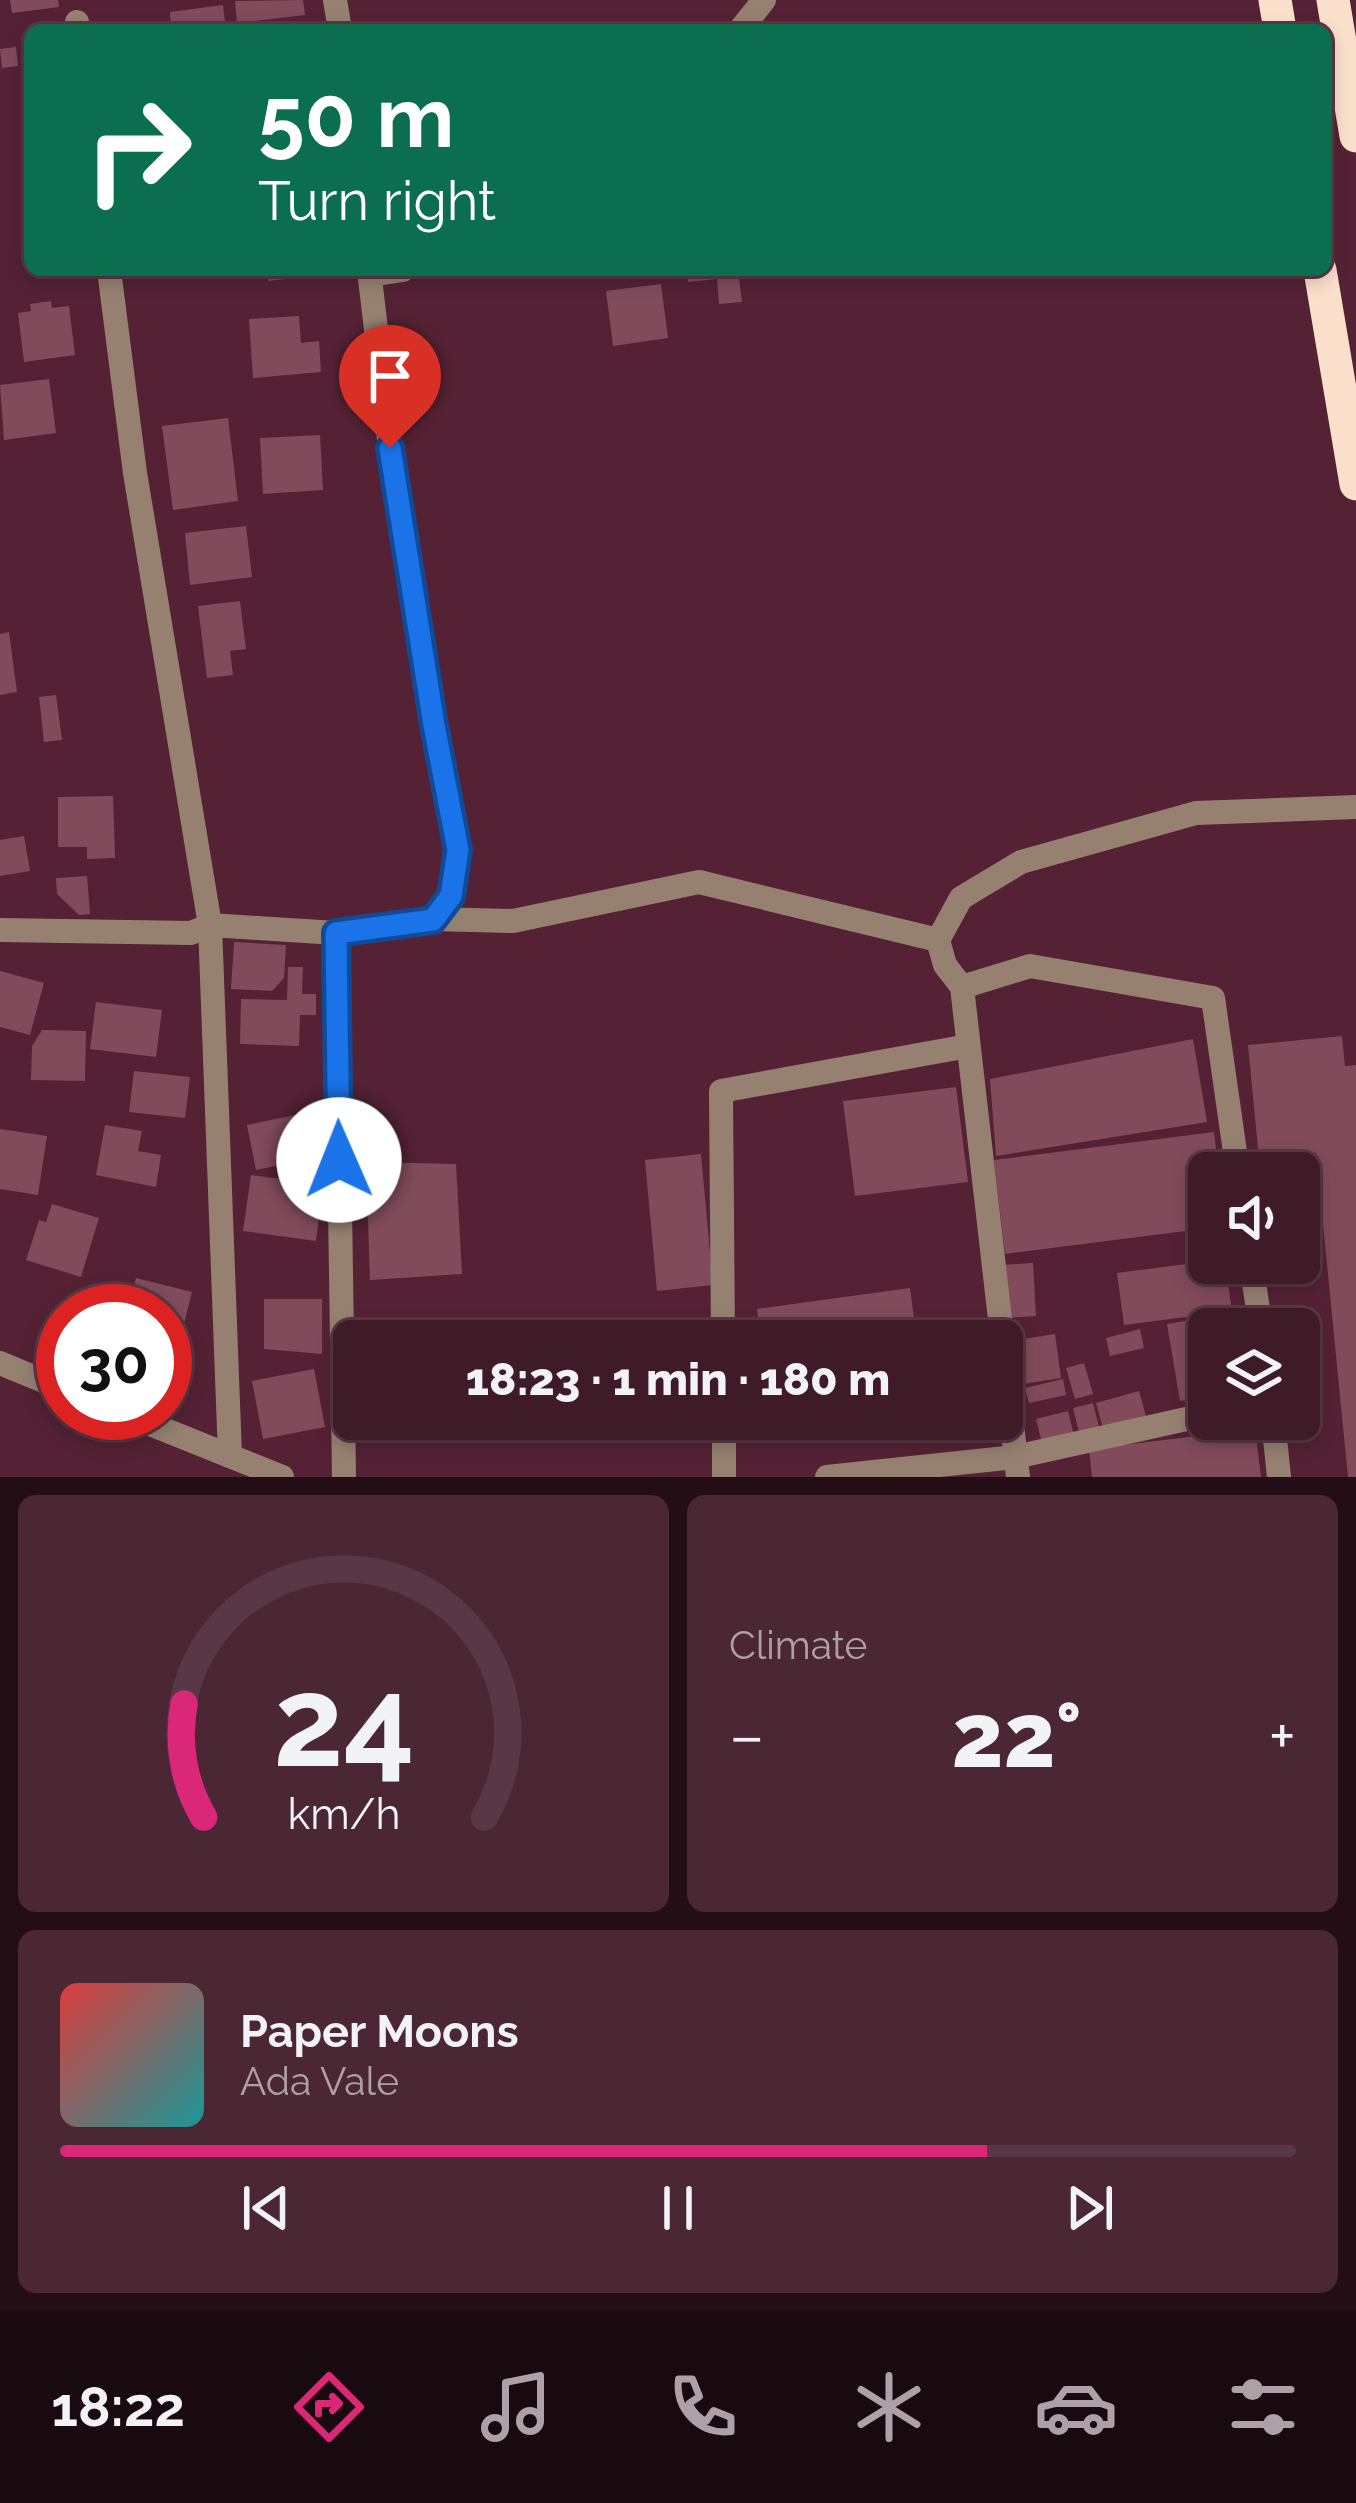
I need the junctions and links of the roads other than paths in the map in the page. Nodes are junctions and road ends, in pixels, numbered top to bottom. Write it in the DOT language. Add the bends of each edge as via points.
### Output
graph roads {
  1 [pos="1333,0"];
  2 [pos="1348,47"];
  3 [pos="1356,136"];
  4 [pos="110,276"];
  5 [pos="370,276"];
  6 [pos="1321,276"];
  7 [pos="1356,484"];
  8 [pos="1356,807"];
  9 [pos="433,920"];
  10 [pos="210,925"];
  11 [pos="0,930"];
  12 [pos="336,933"];
  13 [pos="938,940"];
  14 [pos="962,987"];
  15 [pos="968,1046"];
  16 [pos="1235,1152"];
  17 [pos="723,1320"];
  18 [pos="0,1363"];
  19 [pos="36,1378"];
  20 [pos="1188,1420"];
  21 [pos="190,1440"];
  22 [pos="724,1440"];
  23 [pos="1275,1440"];
  24 [pos="230,1456"];
  25 [pos="1017,1467"];
  26 [pos="282,1477"];
  27 [pos="344,1477"];
  28 [pos="724,1477"];
  29 [pos="826,1477"];
  30 [pos="1279,1477"];
  1 -- 2 [label="highway"];
  2 -- 3 [label="highway"];
  4 -- 10 [label="street"];
  5 -- 9 [label="street" via="390,448 458,850 451,896"];
  6 -- 7 [label="highway"];
  8 -- 13 [label="street" via="1196,813 1021,862 961,898"];
  9 -- 12 [label="street"];
  9 -- 13 [label="street" via="513,921 699,882"];
  10 -- 11 [label="street" via="191,933"];
  10 -- 12 [label="street"];
  10 -- 24 [label="street"];
  12 -- 27 [label="street"];
  13 -- 14 [label="street"];
  14 -- 15 [label="street"];
  14 -- 16 [label="street" via="1030,966 1213,998"];
  15 -- 17 [label="street" via="721,1091"];
  15 -- 25 [label="street"];
  18 -- 19 [label="street"];
  20 -- 25 [label="street"];
  21 -- 24 [label="street"];
  22 -- 28 [label="street"];
  23 -- 30 [label="street"];
  24 -- 26 [label="street"];
  25 -- 29 [label="street"];
}
